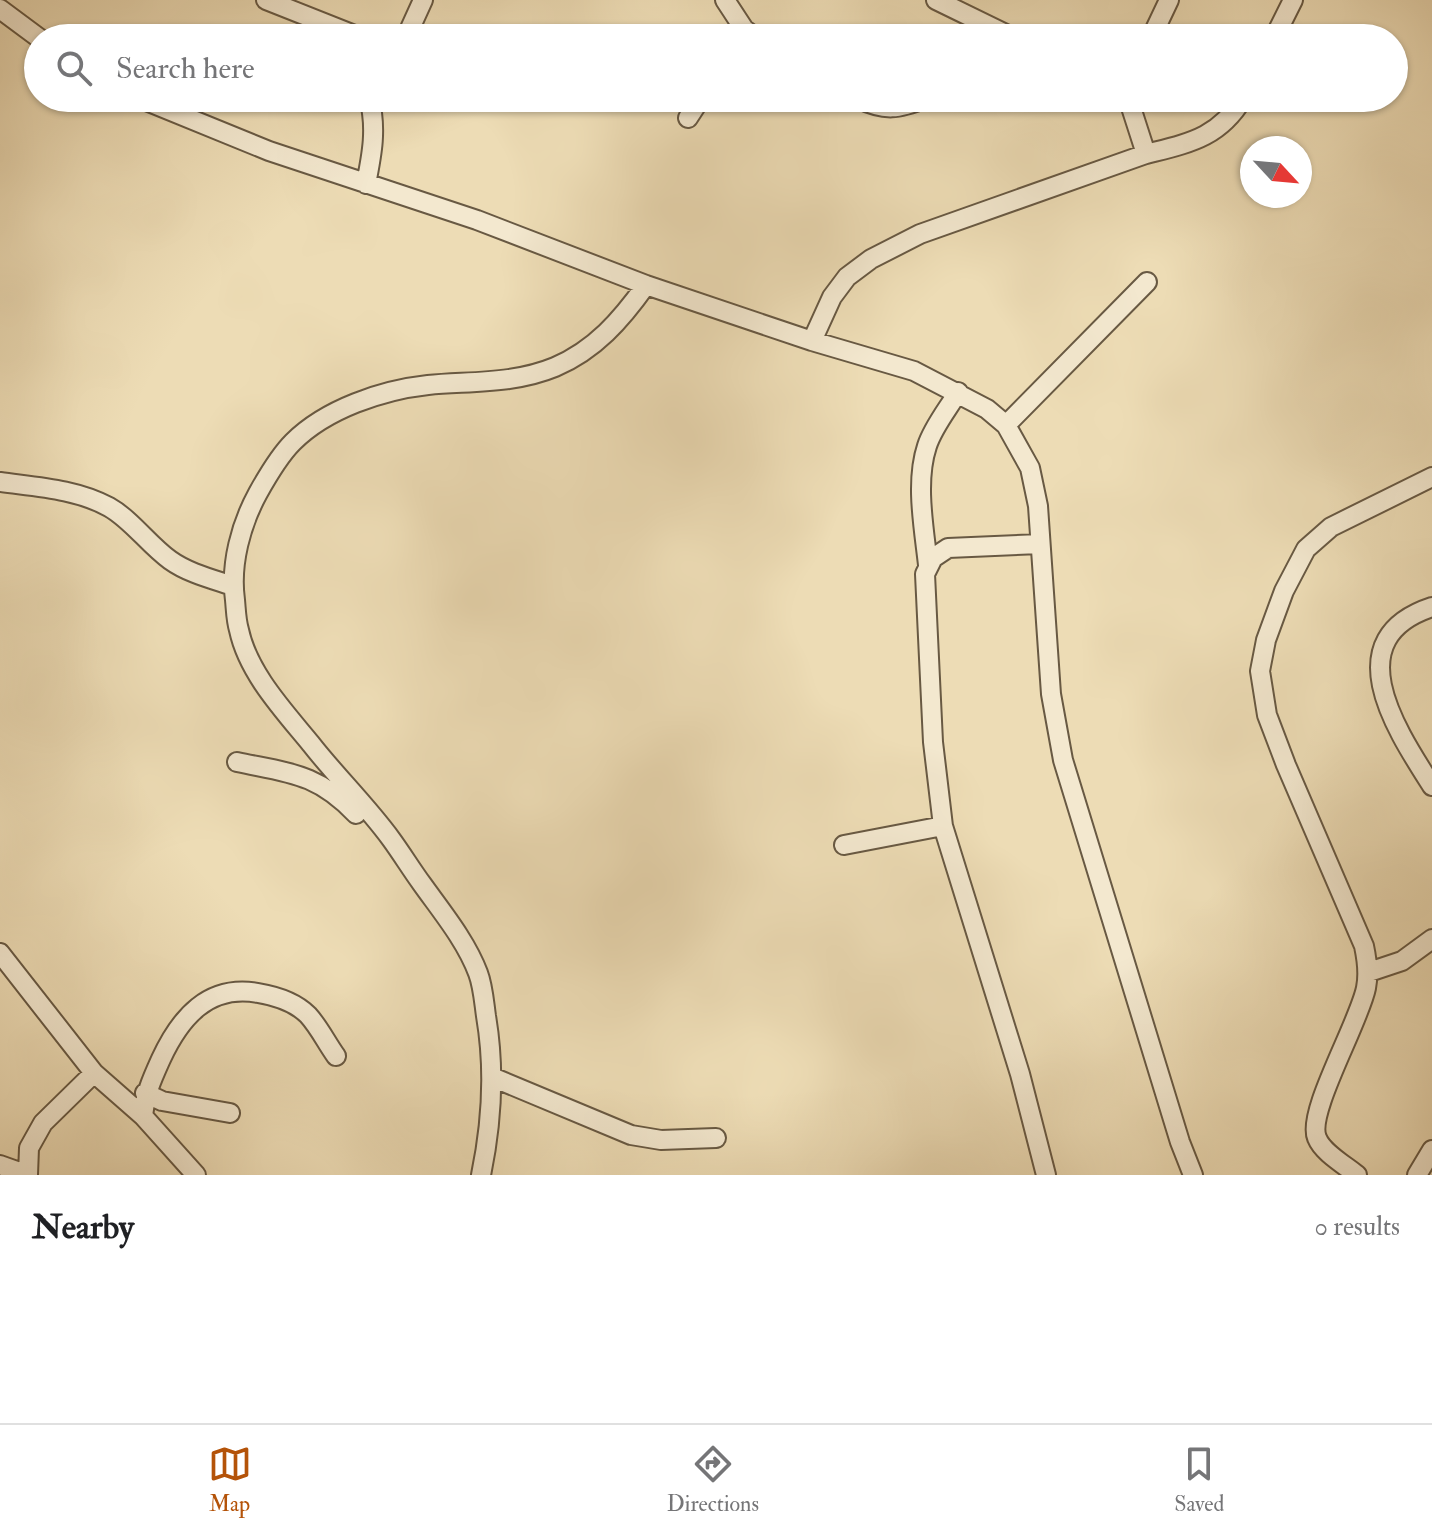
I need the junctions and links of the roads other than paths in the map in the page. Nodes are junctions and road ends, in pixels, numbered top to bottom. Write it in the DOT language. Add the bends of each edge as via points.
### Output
graph roads {
  1 [pos="266,0"];
  2 [pos="423,0"];
  3 [pos="725,0"];
  4 [pos="936,0"];
  5 [pos="1169,0"];
  6 [pos="1293,0"];
  7 [pos="290,4"];
  8 [pos="4,7"];
  9 [pos="319,21"];
  10 [pos="321,24"];
  11 [pos="327,24"];
  12 [pos="412,24"];
  13 [pos="739,24"];
  14 [pos="984,24"];
  15 [pos="1158,24"];
  16 [pos="1281,24"];
  17 [pos="24,25"];
  18 [pos="173,112"];
  19 [pos="373,112"];
  20 [pos="692,112"];
  21 [pos="1132,112"];
  22 [pos="1234,112"];
  23 [pos="688,118"];
  24 [pos="1146,154"];
  25 [pos="366,184"];
  26 [pos="1147,282"];
  27 [pos="646,285"];
  28 [pos="812,341"];
  29 [pos="958,392"];
  30 [pos="1006,425"];
  31 [pos="1432,477"];
  32 [pos="0,482"];
  33 [pos="1040,544"];
  34 [pos="928,565"];
  35 [pos="233,586"];
  36 [pos="1432,607"];
  37 [pos="237,762"];
  38 [pos="1432,786"];
  39 [pos="943,826"];
  40 [pos="390,838"];
  41 [pos="844,845"];
  42 [pos="1432,939"];
  43 [pos="0,953"];
  44 [pos="1369,972"];
  45 [pos="336,1056"];
  46 [pos="94,1073"];
  47 [pos="492,1077"];
  48 [pos="145,1093"];
  49 [pos="230,1113"];
  50 [pos="143,1116"];
  51 [pos="716,1138"];
  52 [pos="1432,1150"];
  53 [pos="0,1165"];
  54 [pos="196,1175"];
  55 [pos="481,1175"];
  56 [pos="1046,1175"];
  57 [pos="1193,1175"];
  58 [pos="1357,1175"];
  59 [pos="1417,1175"];
  1 -- 7 [label="street"];
  2 -- 12 [label="street"];
  3 -- 13 [label="street"];
  4 -- 14 [label="street"];
  5 -- 15 [label="street"];
  6 -- 16 [label="street"];
  7 -- 9 [label="street"];
  8 -- 17 [label="street"];
  9 -- 10 [label="street"];
  9 -- 11 [label="street"];
  18 -- 25 [label="street"];
  19 -- 25 [label="street"];
  20 -- 23 [label="street"];
  21 -- 24 [label="street"];
  22 -- 24 [label="street" via="1214,132"];
  24 -- 28 [label="street" via="920,234 871,259 832,297"];
  25 -- 27 [label="street"];
  26 -- 30 [label="street"];
  27 -- 28 [label="street"];
  27 -- 35 [label="street" via="609,331 585,352 555,367 501,381 401,390 344,409 307,430 274,466 247,513"];
  28 -- 29 [label="street" via="914,371"];
  29 -- 30 [label="street"];
  29 -- 34 [label="street" via="924,458"];
  30 -- 33 [label="street" via="1030,468"];
  31 -- 44 [label="street" via="1331,527 1306,549 1275,616 1260,671 1267,715 1364,946"];
  32 -- 35 [label="street" via="95,500 128,521 171,561"];
  33 -- 34 [label="street" via="948,548"];
  33 -- 57 [label="street" via="1051,694 1063,760"];
  34 -- 39 [label="street" via="933,742"];
  35 -- 40 [label="street" via="239,632 258,673"];
  36 -- 38 [label="street" via="1395,629 1380,668 1396,729"];
  37 -- 40 [label="street" via="306,777 341,799 370,830"];
  39 -- 41 [label="street"];
  39 -- 56 [label="street"];
  40 -- 47 [label="street" via="479,975"];
  42 -- 44 [label="street" via="1402,961"];
  43 -- 46 [label="street"];
  44 -- 58 [label="street" via="1357,1022 1314,1126 1318,1141"];
  45 -- 48 [label="street" via="297,1007 273,995 232,992 208,999 182,1022"];
  46 -- 50 [label="street"];
  46 -- 53 [label="street" via="43,1123 29,1148 28,1175"];
  47 -- 51 [label="street" via="631,1135"];
  47 -- 55 [label="street"];
  48 -- 49 [label="street"];
  48 -- 50 [label="street"];
  50 -- 54 [label="street"];
  52 -- 59 [label="street"];
}
